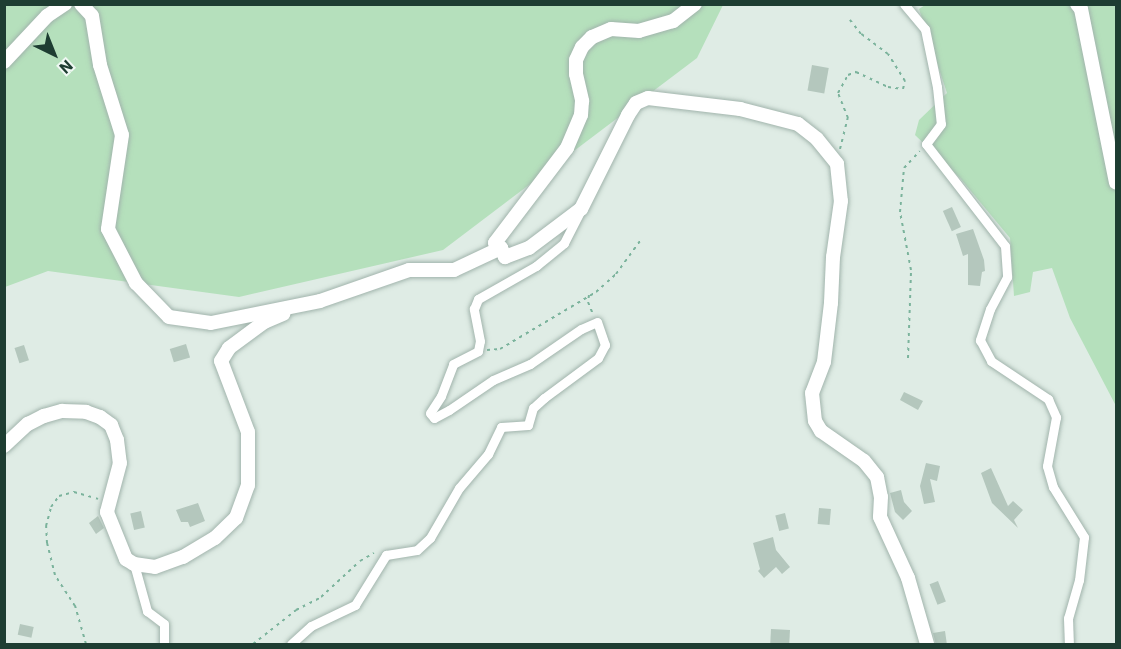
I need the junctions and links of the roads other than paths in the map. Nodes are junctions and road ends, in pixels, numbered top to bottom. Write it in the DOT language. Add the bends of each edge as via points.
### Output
graph roads {
  1 [pos="65,4"];
  2 [pos="81,4"];
  3 [pos="695,4"];
  4 [pos="904,4"];
  5 [pos="1077,4"];
  6 [pos="4,62"];
  7 [pos="1116,183"];
  8 [pos="581,209"];
  9 [pos="501,248"];
  10 [pos="309,302"];
  11 [pos="4,446"];
  12 [pos="134,564"];
  13 [pos="164,645"];
  14 [pos="291,645"];
  15 [pos="927,645"];
  16 [pos="1069,645"];
  1 -- 6 [label="main road" via="47,16"];
  2 -- 10 [label="main road" via="92,16 100,65 122,135 108,229 136,283 169,317 211,323"];
  3 -- 9 [label="main road" via="673,21 639,31 611,29 592,37 582,47 576,67 581,115 567,148 495,243"];
  4 -- 16 [label="street" via="925,29 937,87 941,124 926,144 1005,246 1007,277 990,309 980,340 991,361 1048,399 1056,417 1047,466 1053,487 1084,537 1079,580 1068,618"];
  5 -- 7 [label="main road" via="1082,9"];
  8 -- 9 [label="main road" via="529,248 505,257"];
  8 -- 14 [label="street" via="564,243 536,267 478,299 474,309 478,351 453,364 430,413 434,418 597,322 606,345 598,358 533,408 528,425 501,427 488,454 459,488 430,538 417,550 386,555 355,605 311,626"];
  8 -- 15 [label="main road" via="628,115 636,103 648,98 740,109 798,123 837,164 841,201 824,362 812,393 813,409 821,431 864,461 877,477 880,517 908,578"];
  9 -- 10 [label="main road" via="454,270 409,270 343,295"];
  10 -- 12 [label="main road" via="264,322 229,348 221,361 243,414 250,449 248,485 236,518 215,538 183,557 155,567"];
  11 -- 12 [label="main road" via="28,424 62,411 86,412 111,424 120,463 107,512 126,559"];
  12 -- 13 [label="street" via="147,611 164,624"];
}
